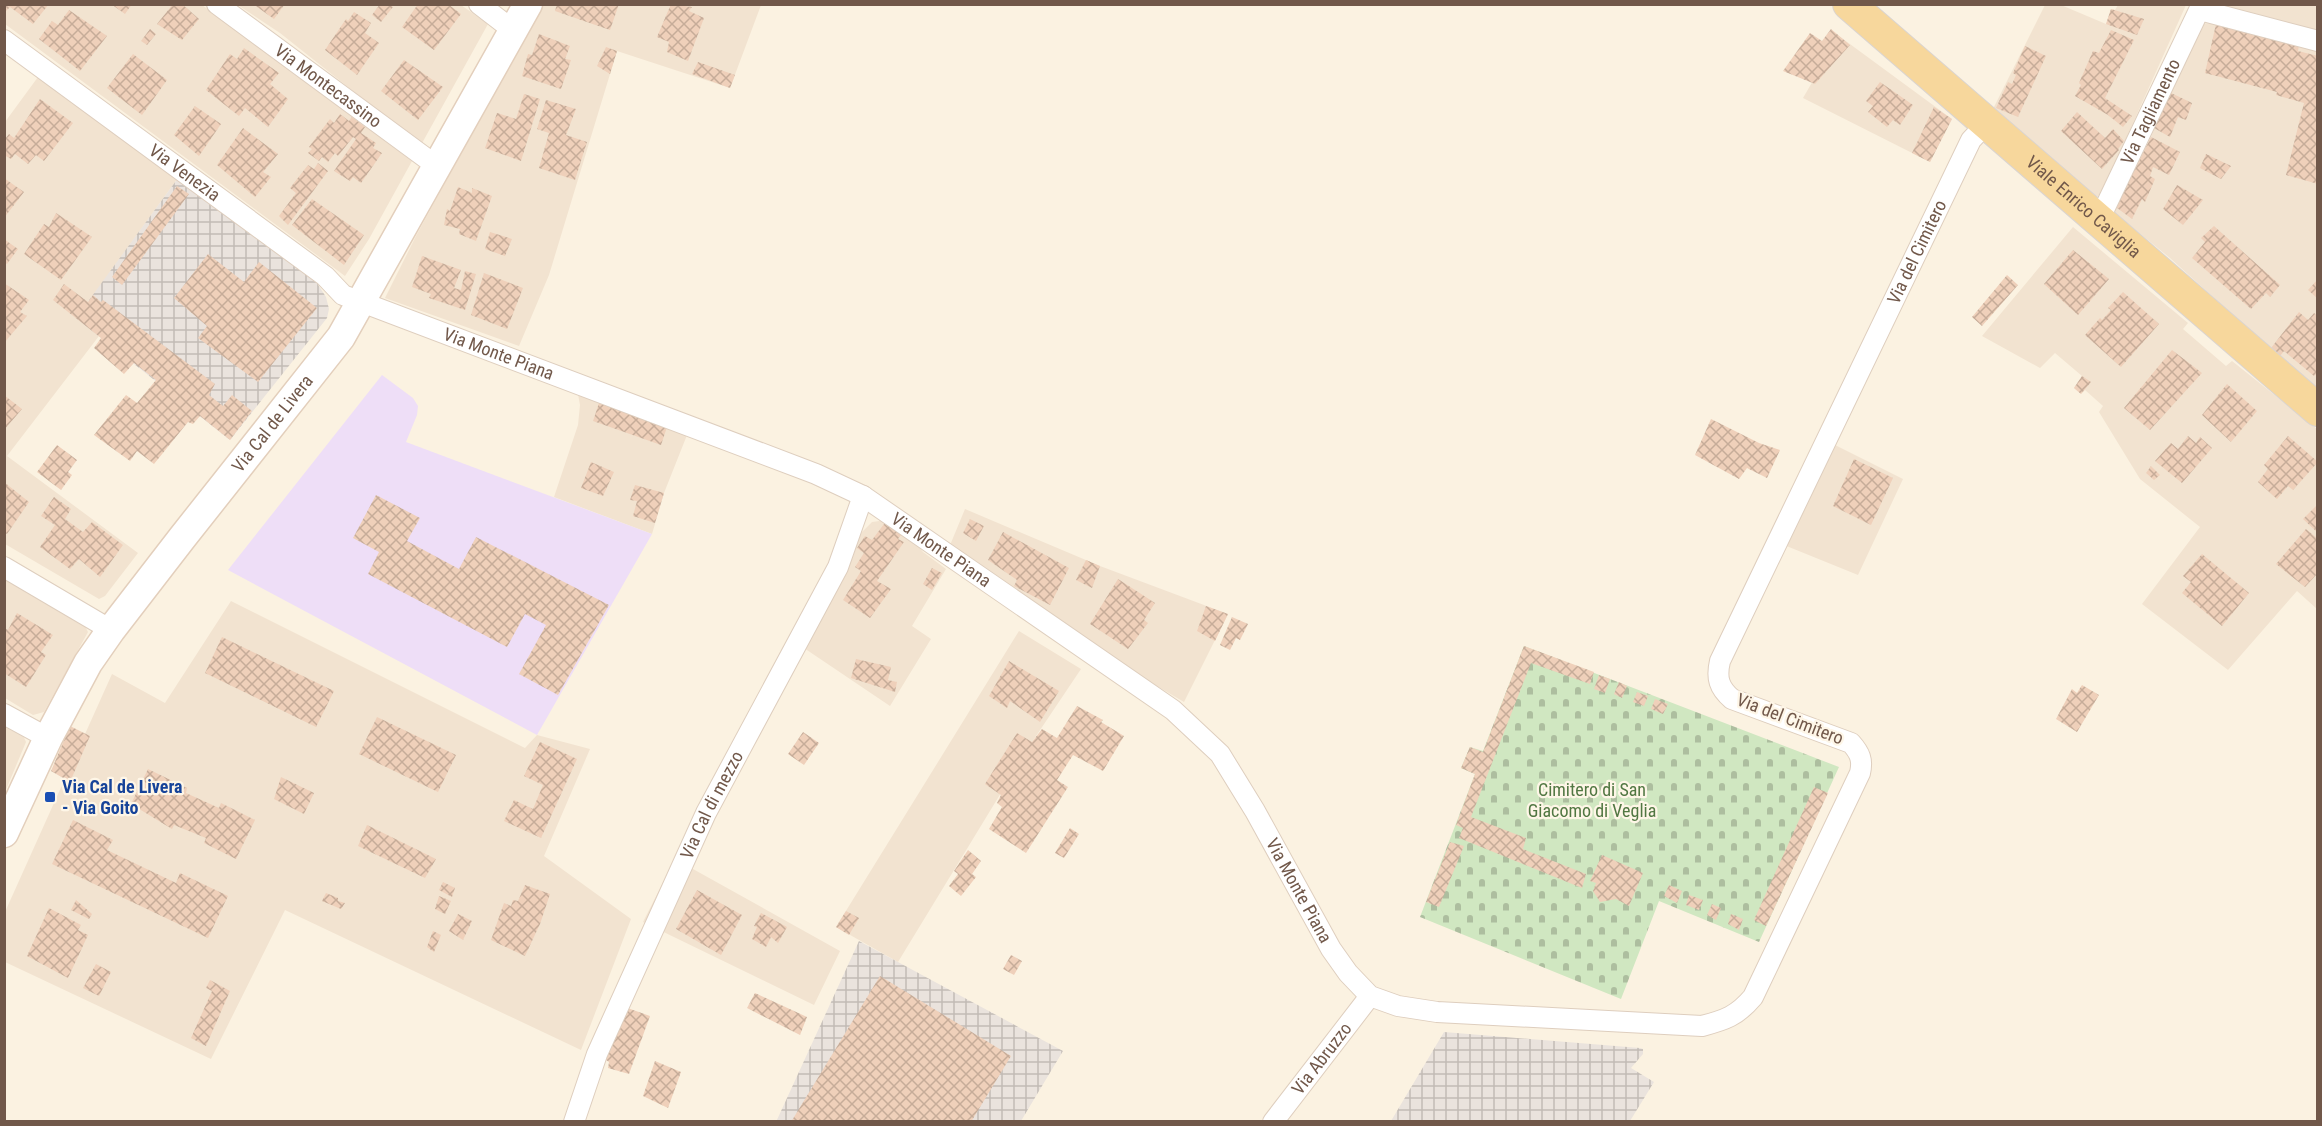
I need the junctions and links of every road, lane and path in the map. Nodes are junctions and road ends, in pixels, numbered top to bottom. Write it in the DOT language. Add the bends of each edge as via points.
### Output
graph roads {
  1 [pos="217,4"];
  2 [pos="479,4"];
  3 [pos="528,4"];
  4 [pos="1849,4"];
  5 [pos="2201,7"];
  6 [pos="514,31"];
  7 [pos="4,40"];
  8 [pos="2318,41"];
  9 [pos="1987,123"];
  10 [pos="438,167"];
  11 [pos="2099,220"];
  12 [pos="362,303"];
  13 [pos="2318,410"];
  14 [pos="863,496"];
  15 [pos="4,567"];
  16 [pos="111,630"];
  17 [pos="4,714"];
  18 [pos="48,738"];
  19 [pos="4,833"];
  20 [pos="1370,996"];
  21 [pos="574,1122"];
  22 [pos="1274,1122"];
  1 -- 10 [label="street, Via Montecassino"];
  2 -- 6 [label="street"];
  3 -- 6 [label="street, Via Cal de Livera"];
  4 -- 9 [label="main road, Viale Enrico Caviglia"];
  5 -- 8 [label="street"];
  5 -- 11 [label="street, Via Tagliamento"];
  6 -- 10 [label="street, Via Cal de Livera"];
  7 -- 12 [label="street, Via Venezia" via="325,276 343,295"];
  9 -- 11 [label="main road, Viale Enrico Caviglia"];
  9 -- 20 [label="street, Via del Cimitero" via="1971,140 1720,662 1717,675 1721,690 1732,699 1851,742 1863,762 1753,997 1741,1011 1702,1026 1437,1012 1398,1006"];
  10 -- 12 [label="street, Via Cal de Livera"];
  11 -- 13 [label="main road, Viale Enrico Caviglia"];
  12 -- 14 [label="street, Via Monte Piana" via="816,474"];
  12 -- 16 [label="street, Via Cal de Livera" via="341,337"];
  14 -- 20 [label="street, Via Monte Piana" via="1173,710 1220,754 1331,949"];
  14 -- 21 [label="street, Via Cal di mezzo" via="838,567 706,813 597,1054"];
  15 -- 16 [label="street"];
  16 -- 18 [label="street, Via Cal de Livera" via="72,690"];
  17 -- 18 [label="street"];
  18 -- 19 [label="street, Via Cal de Livera"];
  20 -- 22 [label="street, Via Abruzzo"];
}
